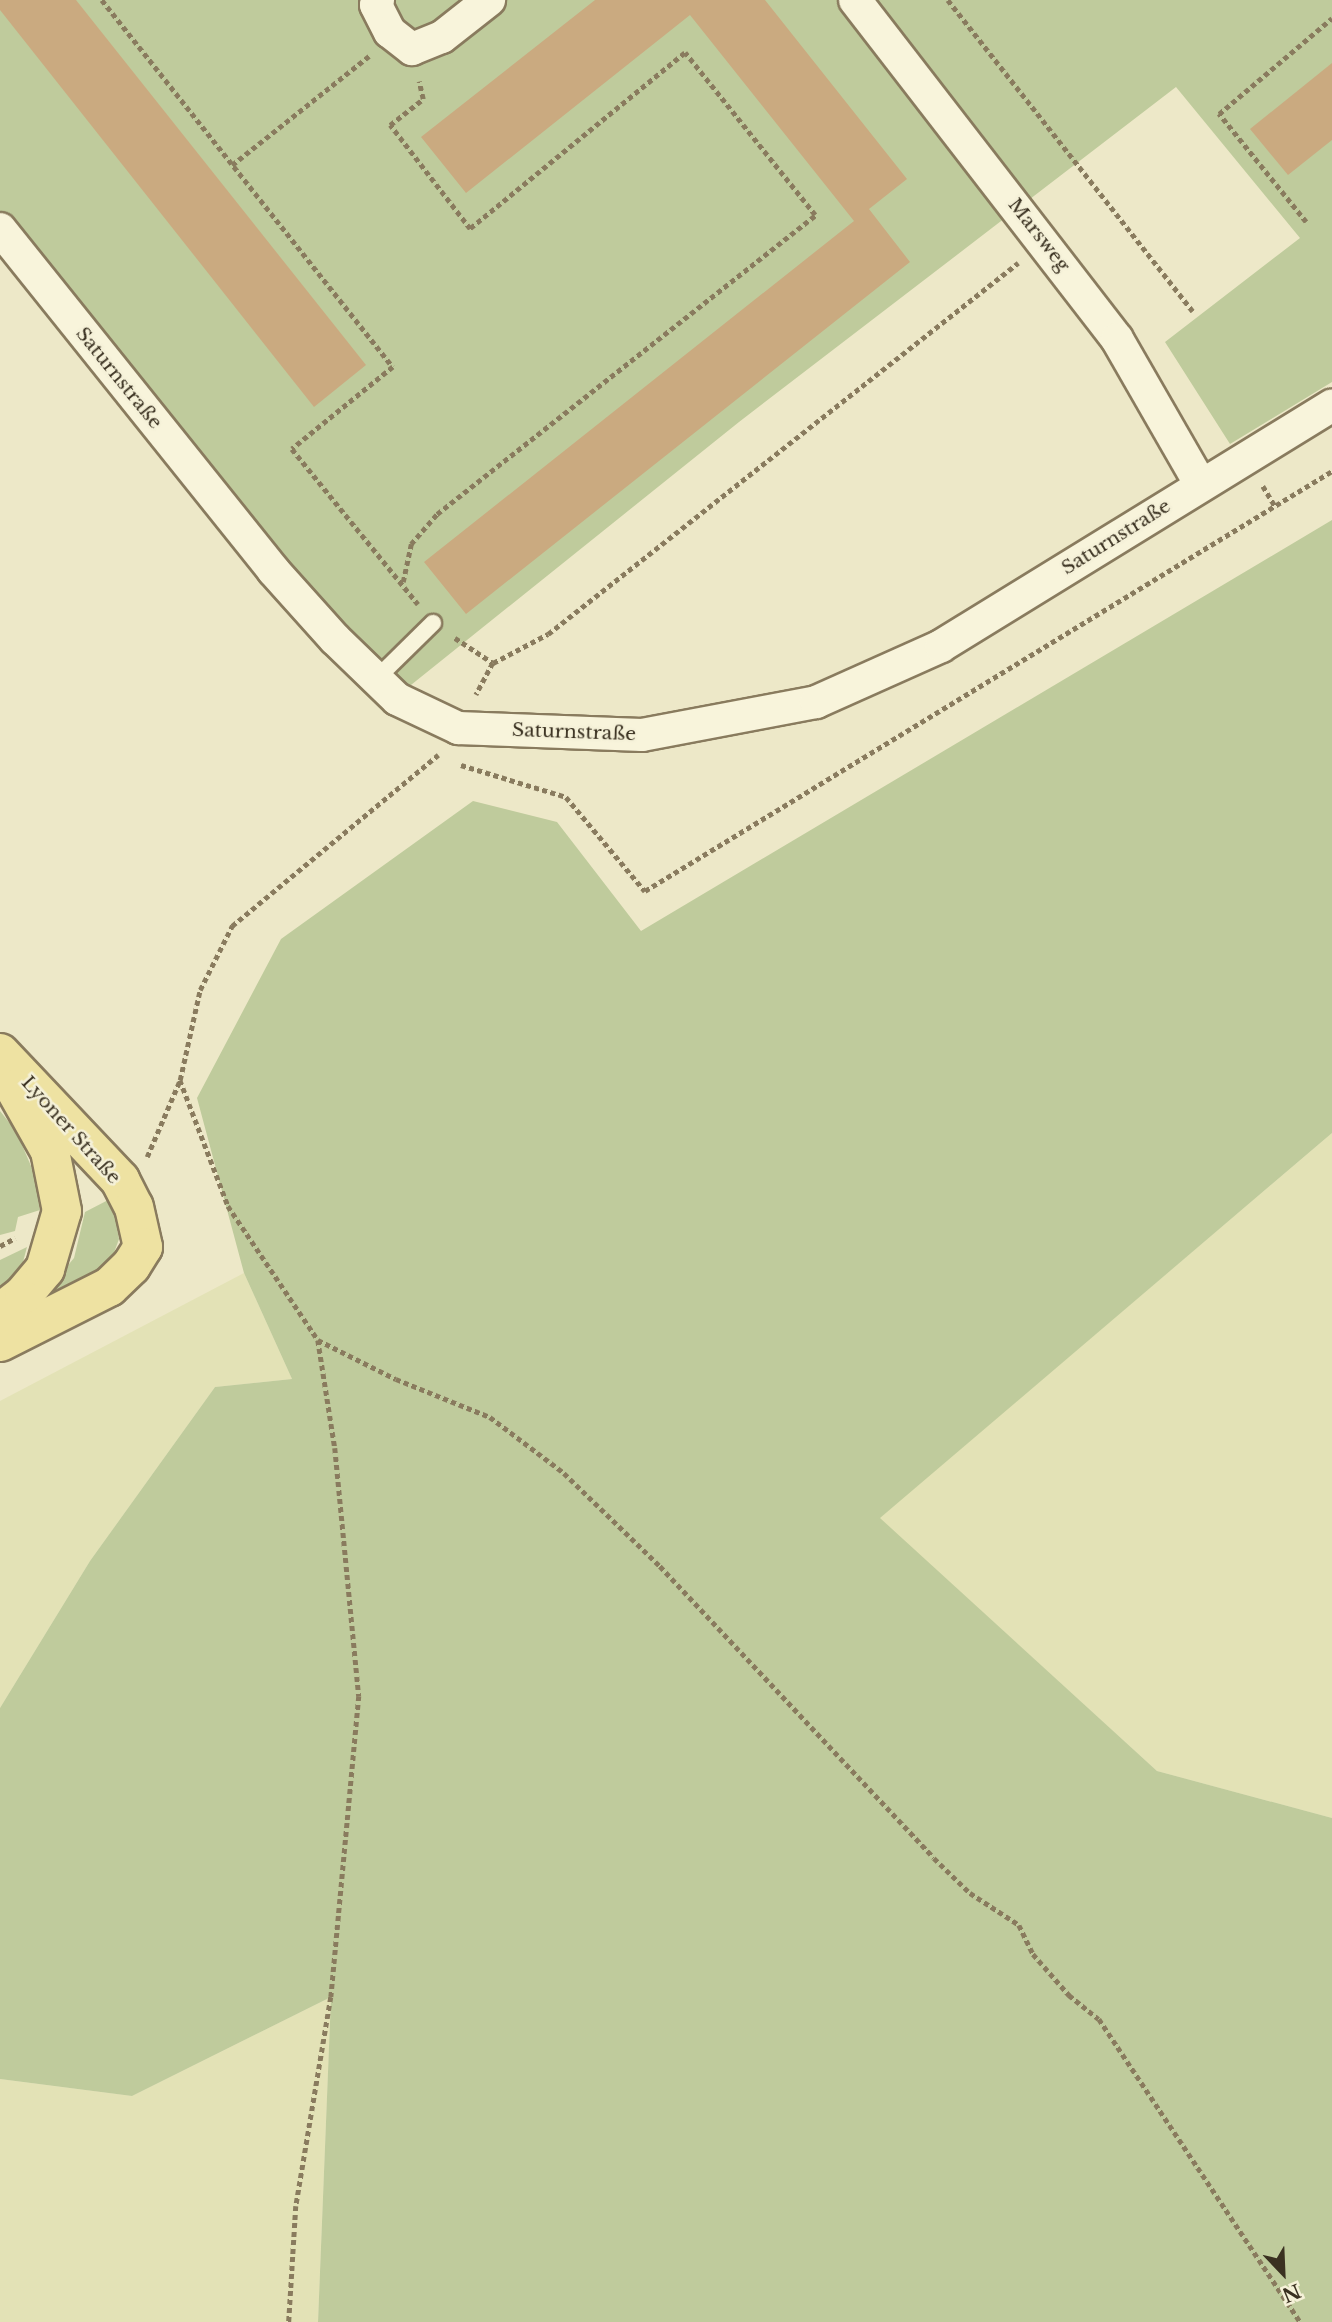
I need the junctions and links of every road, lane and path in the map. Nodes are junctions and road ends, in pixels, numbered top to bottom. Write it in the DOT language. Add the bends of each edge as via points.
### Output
graph roads {
  1 [pos="102,0"];
  2 [pos="379,0"];
  3 [pos="489,0"];
  4 [pos="855,0"];
  5 [pos="948,0"];
  6 [pos="1332,18"];
  7 [pos="403,43"];
  8 [pos="232,165"];
  9 [pos="1306,222"];
  10 [pos="0,229"];
  11 [pos="1044,242"];
  12 [pos="1193,311"];
  13 [pos="1332,405"];
  14 [pos="1332,471"];
  15 [pos="1201,485"];
  16 [pos="402,583"];
  17 [pos="433,623"];
  18 [pos="494,663"];
  19 [pos="376,679"];
  20 [pos="458,728"];
  21 [pos="437,757"];
  22 [pos="0,1053"];
  23 [pos="0,1063"];
  24 [pos="180,1080"];
  25 [pos="120,1180"];
  26 [pos="10,1241"];
  27 [pos="0,1246"];
  28 [pos="0,1313"];
  29 [pos="318,1340"];
  30 [pos="0,1342"];
  31 [pos="289,2322"];
  32 [pos="1300,2322"];
  1 -- 8 [label="path"];
  2 -- 7 [label="street" via="376,5"];
  3 -- 7 [label="street" via="442,37"];
  4 -- 11 [label="street, Marsweg"];
  5 -- 12 [label="path"];
  6 -- 9 [label="path" via="1219,114"];
  7 -- 8 [label="path"];
  7 -- 16 [label="path" via="423,99 390,125 470,229 685,53 815,215 437,514 411,544"];
  8 -- 16 [label="path" via="393,367 292,449"];
  10 -- 19 [label="street, Saturnstraße" via="273,570"];
  11 -- 15 [label="street, Marsweg" via="1117,339"];
  11 -- 18 [label="path" via="548,634"];
  13 -- 15 [label="street, Saturnstraße"];
  14 -- 21 [label="path" via="645,891 566,797"];
  15 -- 20 [label="street, Saturnstraße" via="941,646 816,702 642,735"];
  16 -- 17 [label="path"];
  17 -- 18 [label="path"];
  17 -- 19 [label="lane"];
  18 -- 20 [label="path"];
  19 -- 20 [label="street, Saturnstraße" via="397,699"];
  20 -- 21 [label="path"];
  21 -- 24 [label="path" via="232,926 200,990"];
  22 -- 25 [label="main road, Lyoner Straße"];
  23 -- 28 [label="main road, Lyoner Straße" via="50,1151 62,1211 44,1269 24,1294"];
  24 -- 25 [label="path" via="152,1153"];
  24 -- 29 [label="path" via="228,1206"];
  25 -- 30 [label="main road, Lyoner Straße" via="141,1228 142,1247 131,1266 109,1287"];
  26 -- 27 [label="path"];
  29 -- 31 [label="path" via="335,1448 359,1696 331,1997 296,2206"];
  29 -- 32 [label="path" via="396,1379 491,1417 564,1473 660,1566 934,1858 970,1893 1019,1924 1034,1954 1069,1995 1099,2019"];
}
